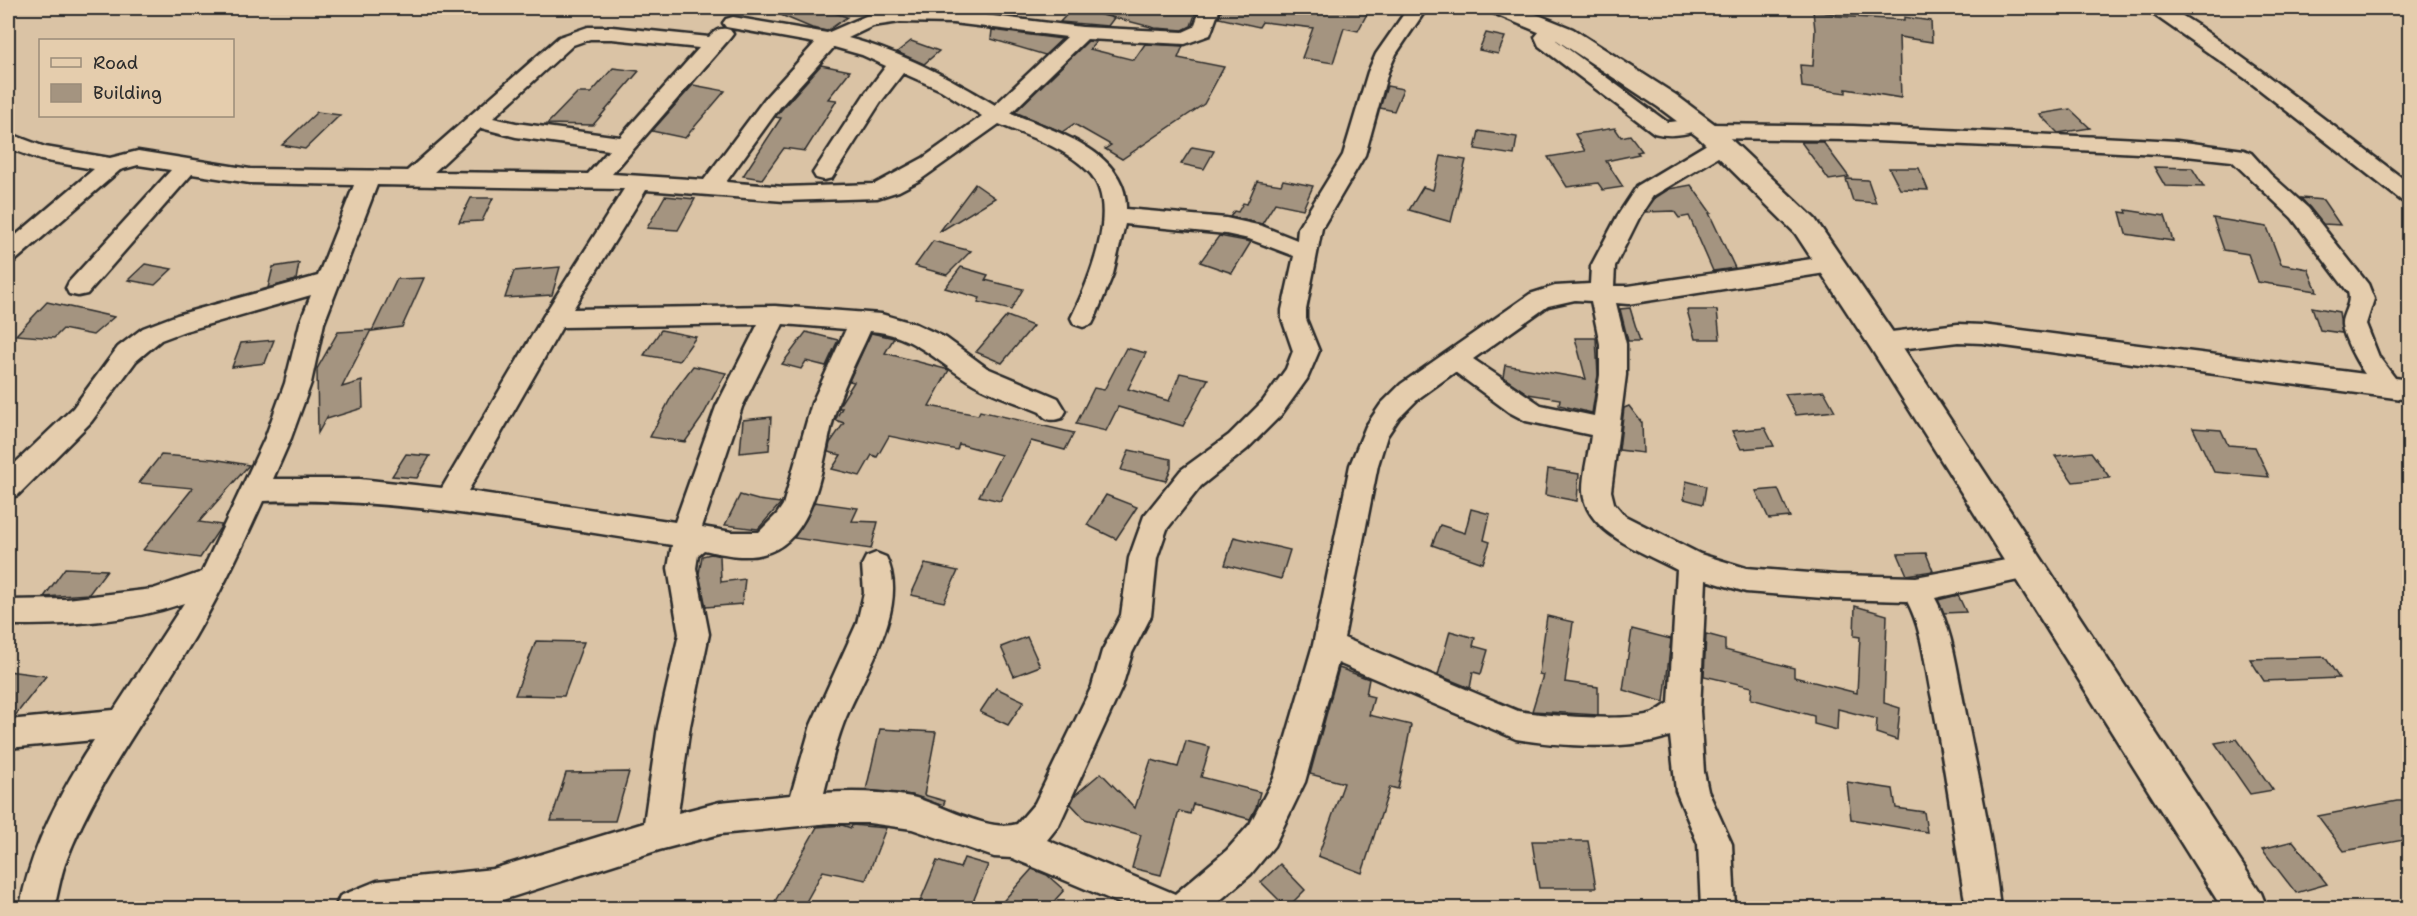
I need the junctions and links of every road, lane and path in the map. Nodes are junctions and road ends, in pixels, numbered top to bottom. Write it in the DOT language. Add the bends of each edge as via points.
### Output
graph roads {
  1 [pos="1210,8"];
  2 [pos="1417,8"];
  3 [pos="1501,8"];
  4 [pos="2157,8"];
  5 [pos="885,12"];
  6 [pos="941,12"];
  7 [pos="739,15"];
  8 [pos="1082,33"];
  9 [pos="831,39"];
  10 [pos="715,44"];
  11 [pos="898,64"];
  12 [pos="996,115"];
  13 [pos="478,121"];
  14 [pos="1708,134"];
  15 [pos="8,140"];
  16 [pos="625,145"];
  17 [pos="112,165"];
  18 [pos="186,167"];
  19 [pos="824,173"];
  20 [pos="413,178"];
  21 [pos="368,179"];
  22 [pos="594,181"];
  23 [pos="640,182"];
  24 [pos="710,188"];
  25 [pos="2409,196"];
  26 [pos="1113,215"];
  27 [pos="1306,252"];
  28 [pos="8,254"];
  29 [pos="1832,264"];
  30 [pos="328,282"];
  31 [pos="78,288"];
  32 [pos="1602,295"];
  33 [pos="775,315"];
  34 [pos="555,318"];
  35 [pos="1083,318"];
  36 [pos="862,320"];
  37 [pos="1883,342"];
  38 [pos="1455,358"];
  39 [pos="2398,389"];
  40 [pos="1053,411"];
  41 [pos="1606,428"];
  42 [pos="8,487"];
  43 [pos="253,490"];
  44 [pos="450,498"];
  45 [pos="692,536"];
  46 [pos="1692,564"];
  47 [pos="876,566"];
  48 [pos="2027,568"];
  49 [pos="213,580"];
  50 [pos="1916,589"];
  51 [pos="8,612"];
  52 [pos="1328,645"];
  53 [pos="1684,711"];
  54 [pos="125,723"];
  55 [pos="8,734"];
  56 [pos="804,810"];
  57 [pos="659,834"];
  58 [pos="1012,842"];
  59 [pos="37,909"];
  60 [pos="352,909"];
  61 [pos="1168,909"];
  62 [pos="1185,909"];
  63 [pos="1718,909"];
  64 [pos="1983,909"];
  65 [pos="2246,909"];
  1 -- 8 [label="street" via="1203,32 1185,38"];
  2 -- 27 [label="street" via="1386,54 1354,155 1310,228"];
  3 -- 14 [label="main road" via="1552,29 1606,61"];
  4 -- 25 [label="street" via="2246,69"];
  5 -- 6 [label="street"];
  5 -- 9 [label="street"];
  6 -- 8 [label="street"];
  7 -- 9 [label="street"];
  7 -- 10 [label="street"];
  8 -- 12 [label="street"];
  9 -- 11 [label="street"];
  9 -- 24 [label="street" via="785,87"];
  10 -- 13 [label="street" via="588,33 566,41"];
  10 -- 16 [label="street"];
  11 -- 12 [label="street" via="952,87"];
  11 -- 19 [label="street"];
  12 -- 24 [label="street" via="928,165 878,191 784,194"];
  12 -- 26 [label="street" via="1047,134 1101,171 1113,191"];
  13 -- 16 [label="street"];
  13 -- 20 [label="street"];
  14 -- 29 [label="main road" via="1804,225"];
  14 -- 32 [label="street" via="1637,202 1603,266"];
  14 -- 39 [label="street" via="1853,133 2177,148 2236,155 2300,213 2359,290 2362,299 2354,324 2368,360"];
  15 -- 17 [label="street" via="41,153"];
  16 -- 22 [label="street"];
  17 -- 18 [label="street" via="138,158"];
  17 -- 28 [label="street"];
  18 -- 21 [label="street" via="250,176"];
  18 -- 31 [label="street"];
  20 -- 21 [label="street"];
  20 -- 22 [label="street"];
  21 -- 30 [label="street"];
  22 -- 23 [label="street"];
  23 -- 24 [label="street"];
  23 -- 34 [label="street"];
  26 -- 27 [label="street" via="1226,226"];
  26 -- 35 [label="street" via="1108,251 1095,295"];
  27 -- 58 [label="street" via="1294,310 1306,351 1298,372 1272,408 1238,442 1191,478 1154,524 1143,558 1136,616 1117,651 1107,687 1047,814 1028,837"];
  29 -- 32 [label="street" via="1655,292"];
  29 -- 37 [label="main road"];
  30 -- 42 [label="street" via="152,334 127,354 82,415"];
  30 -- 43 [label="street" via="278,438"];
  32 -- 38 [label="street" via="1575,292 1539,300"];
  32 -- 41 [label="street" via="1613,344"];
  33 -- 34 [label="street"];
  33 -- 36 [label="street"];
  33 -- 45 [label="street" via="713,448"];
  34 -- 44 [label="street"];
  36 -- 40 [label="street" via="907,330 937,344 978,375 1049,405"];
  36 -- 45 [label="street" via="825,405 791,518 763,543"];
  37 -- 39 [label="street" via="1982,334"];
  37 -- 48 [label="main road"];
  38 -- 41 [label="street" via="1535,414"];
  38 -- 52 [label="street" via="1410,391 1375,433 1364,465"];
  41 -- 46 [label="street" via="1597,491 1601,507 1615,524"];
  43 -- 44 [label="street" via="354,488"];
  43 -- 49 [label="street"];
  44 -- 45 [label="street"];
  45 -- 57 [label="street" via="684,550 682,568 694,634 674,726"];
  46 -- 50 [label="street" via="1746,580"];
  46 -- 53 [label="street"];
  47 -- 56 [label="street" via="879,593 873,616 820,744"];
  48 -- 50 [label="street"];
  48 -- 65 [label="main road"];
  49 -- 51 [label="street" via="153,601 67,612"];
  49 -- 54 [label="street"];
  50 -- 64 [label="street" via="1935,637"];
  52 -- 53 [label="street" via="1516,725 1546,730 1636,730 1658,726"];
  52 -- 62 [label="street" via="1289,782 1262,835 1239,862"];
  53 -- 63 [label="street" via="1692,790 1715,844"];
  54 -- 55 [label="street"];
  54 -- 59 [label="street" via="97,763 66,821 47,867"];
  56 -- 57 [label="street" via="720,818"];
  56 -- 58 [label="street" via="869,808 912,813 994,841"];
  57 -- 60 [label="street" via="493,886 388,897"];
  58 -- 61 [label="street"];
}
